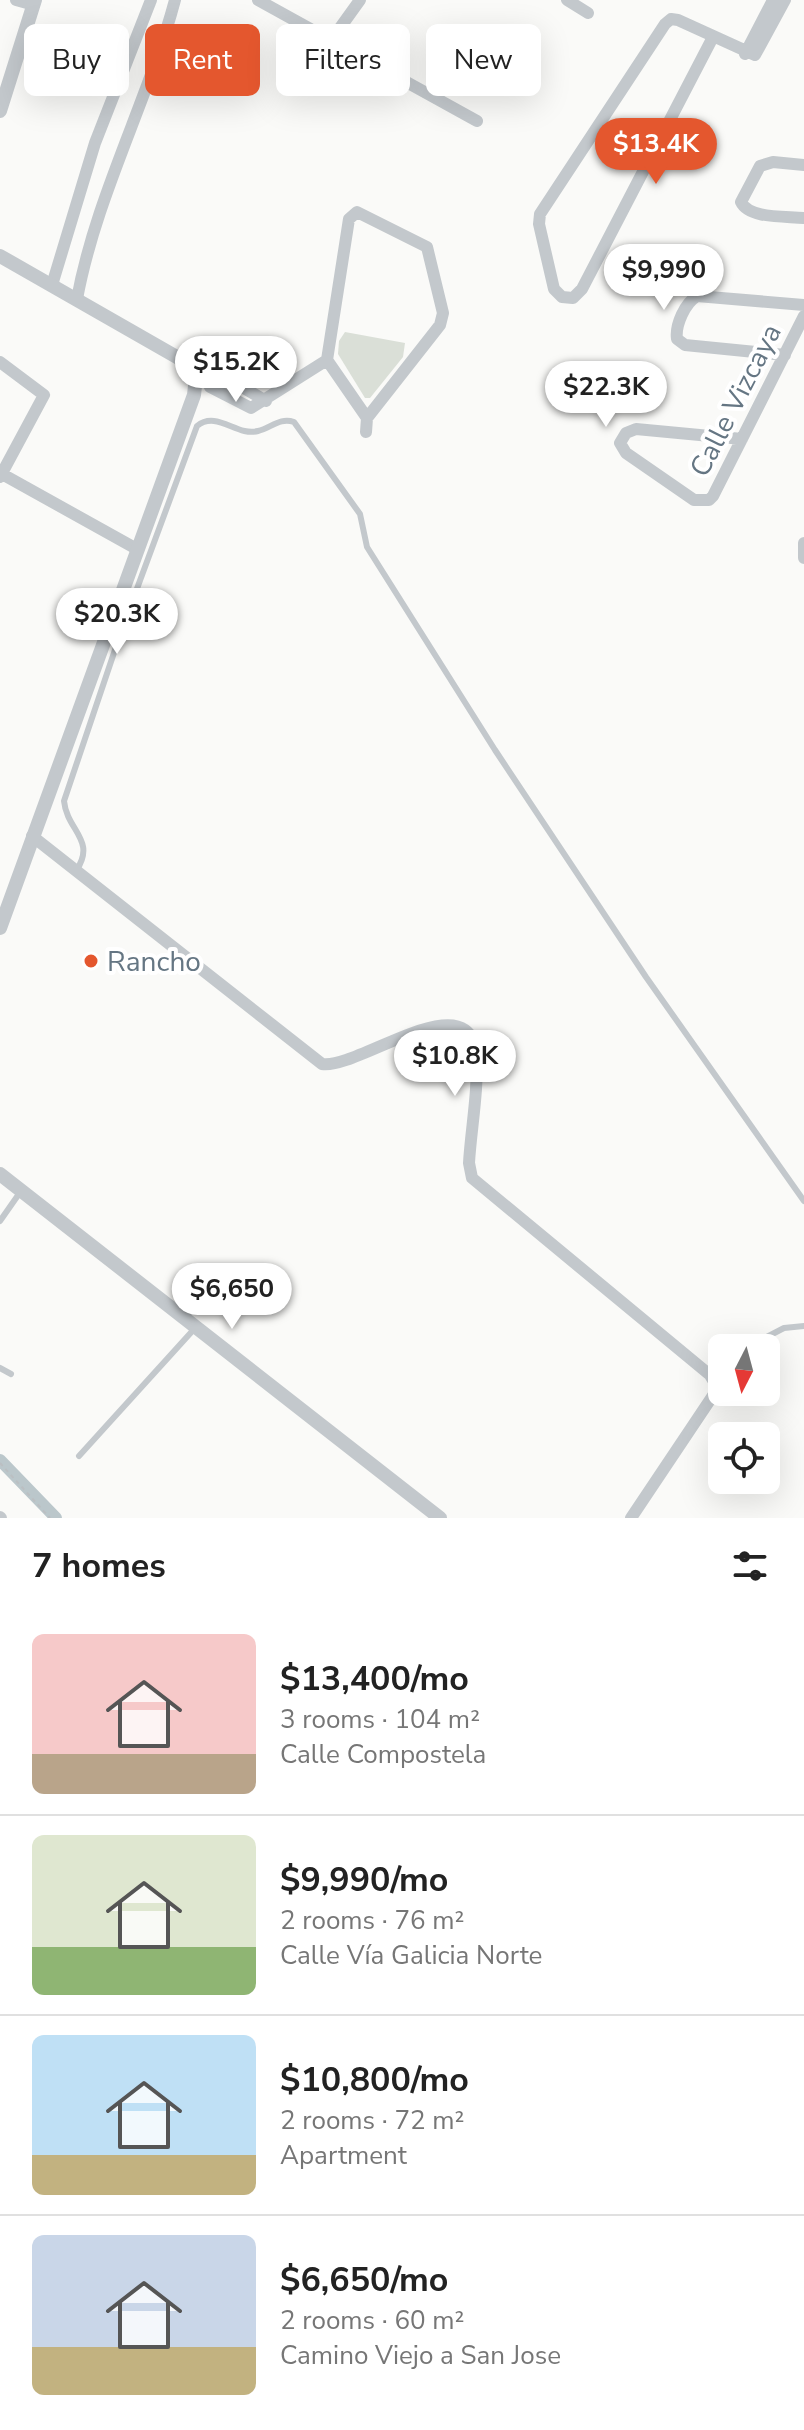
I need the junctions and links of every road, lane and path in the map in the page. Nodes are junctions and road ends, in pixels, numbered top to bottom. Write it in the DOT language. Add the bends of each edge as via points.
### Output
graph roads {
  1 [pos="16,0"];
  2 [pos="151,0"];
  3 [pos="175,0"];
  4 [pos="258,0"];
  5 [pos="360,0"];
  6 [pos="567,0"];
  7 [pos="773,0"];
  8 [pos="785,0"];
  9 [pos="34,2"];
  10 [pos="588,13"];
  11 [pos="768,22"];
  12 [pos="304,24"];
  13 [pos="343,24"];
  14 [pos="713,37"];
  15 [pos="410,83"];
  16 [pos="0,111"];
  17 [pos="477,121"];
  18 [pos="804,165"];
  19 [pos="85,173"];
  20 [pos="111,181"];
  21 [pos="804,218"];
  22 [pos="0,256"];
  23 [pos="52,285"];
  24 [pos="77,299"];
  25 [pos="804,305"];
  26 [pos="804,316"];
  27 [pos="785,355"];
  28 [pos="327,360"];
  29 [pos="0,362"];
  30 [pos="201,377"];
  31 [pos="742,439"];
  32 [pos="1,476"];
  33 [pos="804,543"];
  34 [pos="135,548"];
  35 [pos="804,558"];
  36 [pos="32,836"];
  37 [pos="76,871"];
  38 [pos="0,928"];
  39 [pos="0,1174"];
  40 [pos="21,1191"];
  41 [pos="804,1201"];
  42 [pos="0,1221"];
  43 [pos="804,1326"];
  44 [pos="196,1327"];
  45 [pos="772,1334"];
  46 [pos="0,1368"];
  47 [pos="708,1373"];
  48 [pos="11,1374"];
  49 [pos="709,1406"];
  50 [pos="79,1456"];
  51 [pos="0,1463"];
  52 [pos="50,1518"];
  53 [pos="440,1518"];
  54 [pos="631,1518"];
  1 -- 9 [label="street"];
  2 -- 19 [label="street"];
  3 -- 20 [label="street"];
  4 -- 12 [label="street"];
  5 -- 13 [label="street"];
  6 -- 10 [label="street"];
  7 -- 11 [label="street"];
  8 -- 11 [label="street"];
  9 -- 16 [label="street"];
  11 -- 14 [label="street" via="757,53 745,54"];
  14 -- 14 [label="street" via="678,20 668,21 542,209 539,224 554,289 562,297 573,298 582,289"];
  15 -- 17 [label="street"];
  18 -- 21 [label="street" via="765,163 741,197 743,207 759,213"];
  19 -- 20 [label="street"];
  19 -- 23 [label="street"];
  20 -- 24 [label="street"];
  22 -- 23 [label="street"];
  23 -- 24 [label="street"];
  24 -- 30 [label="street" via="182,360"];
  25 -- 27 [label="street" via="693,297 676,329 677,339 692,346"];
  26 -- 27 [label="street, Calle Vizcaya"];
  27 -- 31 [label="street, Calle Vizcaya"];
  28 -- 28 [label="street" via="367,425 440,325 443,313 427,247 363,213 349,219"];
  28 -- 30 [label="street" via="266,401 218,373"];
  29 -- 32 [label="street" via="44,395"];
  30 -- 34 [label="street"];
  31 -- 31 [label="street, Calle Vizcaya" via="713,496 705,501 694,500 620,447 630,430"];
  32 -- 34 [label="street"];
  33 -- 35 [label="street"];
  34 -- 36 [label="street"];
  36 -- 37 [label="street"];
  36 -- 38 [label="street"];
  37 -- 41 [label="lane" via="85,847 64,801 197,426 212,420 257,432 282,421 294,422 360,514 367,547 495,750"];
  37 -- 47 [label="street" via="322,1064 345,1063 435,1024 454,1025 469,1037 476,1055 469,1163 476,1184"];
  39 -- 40 [label="street"];
  40 -- 42 [label="lane"];
  40 -- 44 [label="street"];
  43 -- 45 [label="lane"];
  44 -- 50 [label="lane"];
  44 -- 53 [label="street"];
  46 -- 48 [label="lane"];
  49 -- 54 [label="street"];
  51 -- 52 [label="path"];
}
